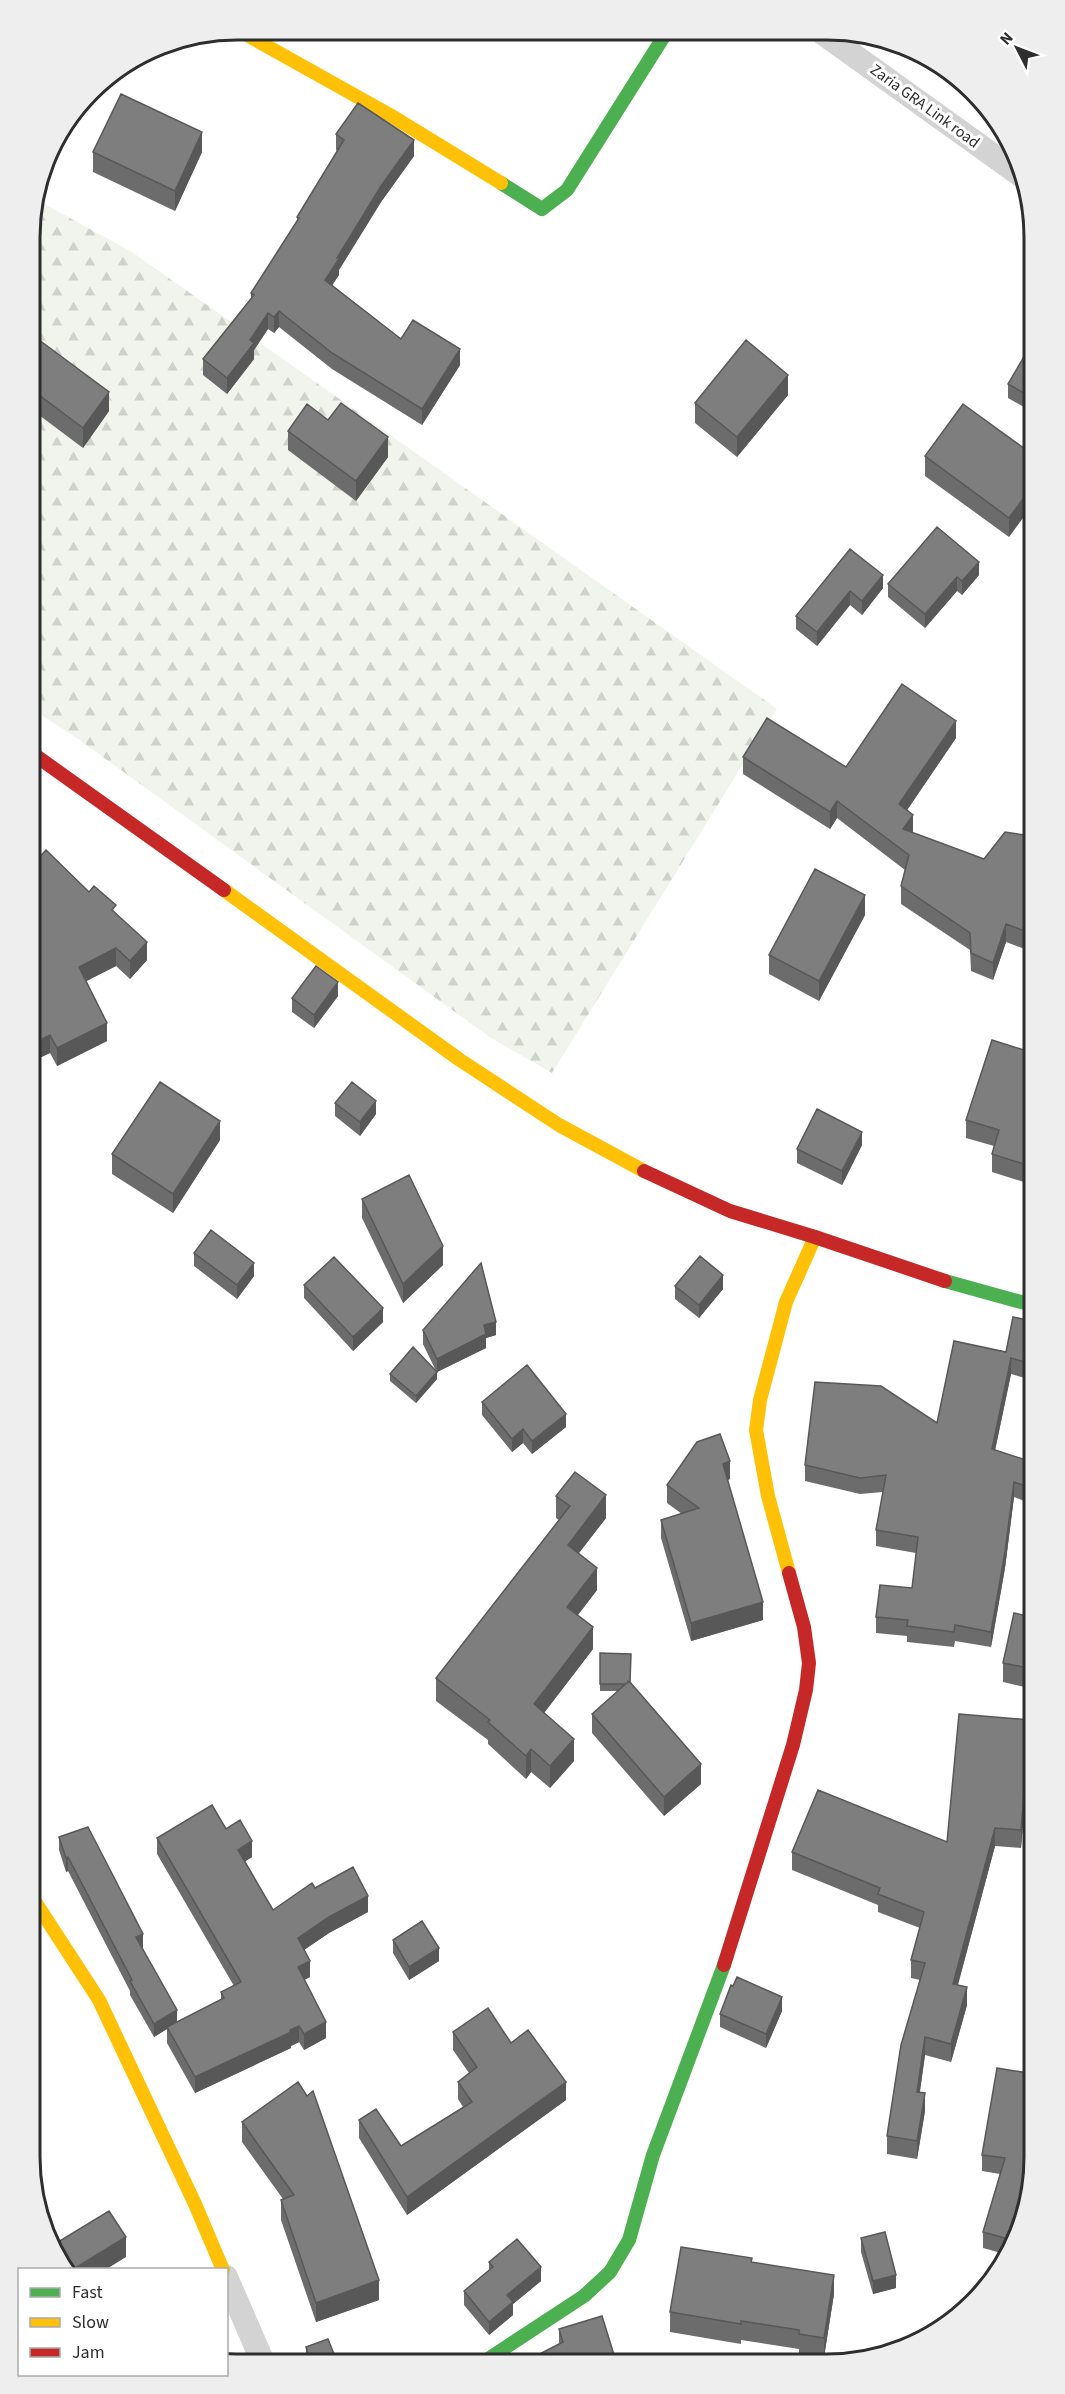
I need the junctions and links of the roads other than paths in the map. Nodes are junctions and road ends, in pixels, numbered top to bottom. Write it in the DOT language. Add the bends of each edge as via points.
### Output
graph roads {
  1 [pos="256,40"];
  2 [pos="662,40"];
  3 [pos="833,40"];
  4 [pos="1012,169"];
  5 [pos="41,759"];
  6 [pos="815,1237"];
  7 [pos="1024,1303"];
  8 [pos="40,1909"];
  9 [pos="222,2268"];
  10 [pos="228,2282"];
  11 [pos="259,2354"];
  12 [pos="496,2354"];
  1 -- 2 [label="street" via="390,115 542,209 567,190"];
  3 -- 4 [label="street, Zaria GRA Link road"];
  5 -- 6 [label="street" via="460,1060 559,1125 730,1211"];
  6 -- 7 [label="street" via="962,1287"];
  6 -- 12 [label="street" via="786,1302 756,1430 768,1496 804,1627 809,1663 794,1745 732,1946 653,2155 629,2240 610,2272 584,2296"];
  8 -- 9 [label="street" via="99,2000"];
  10 -- 11 [label="street"];
}
